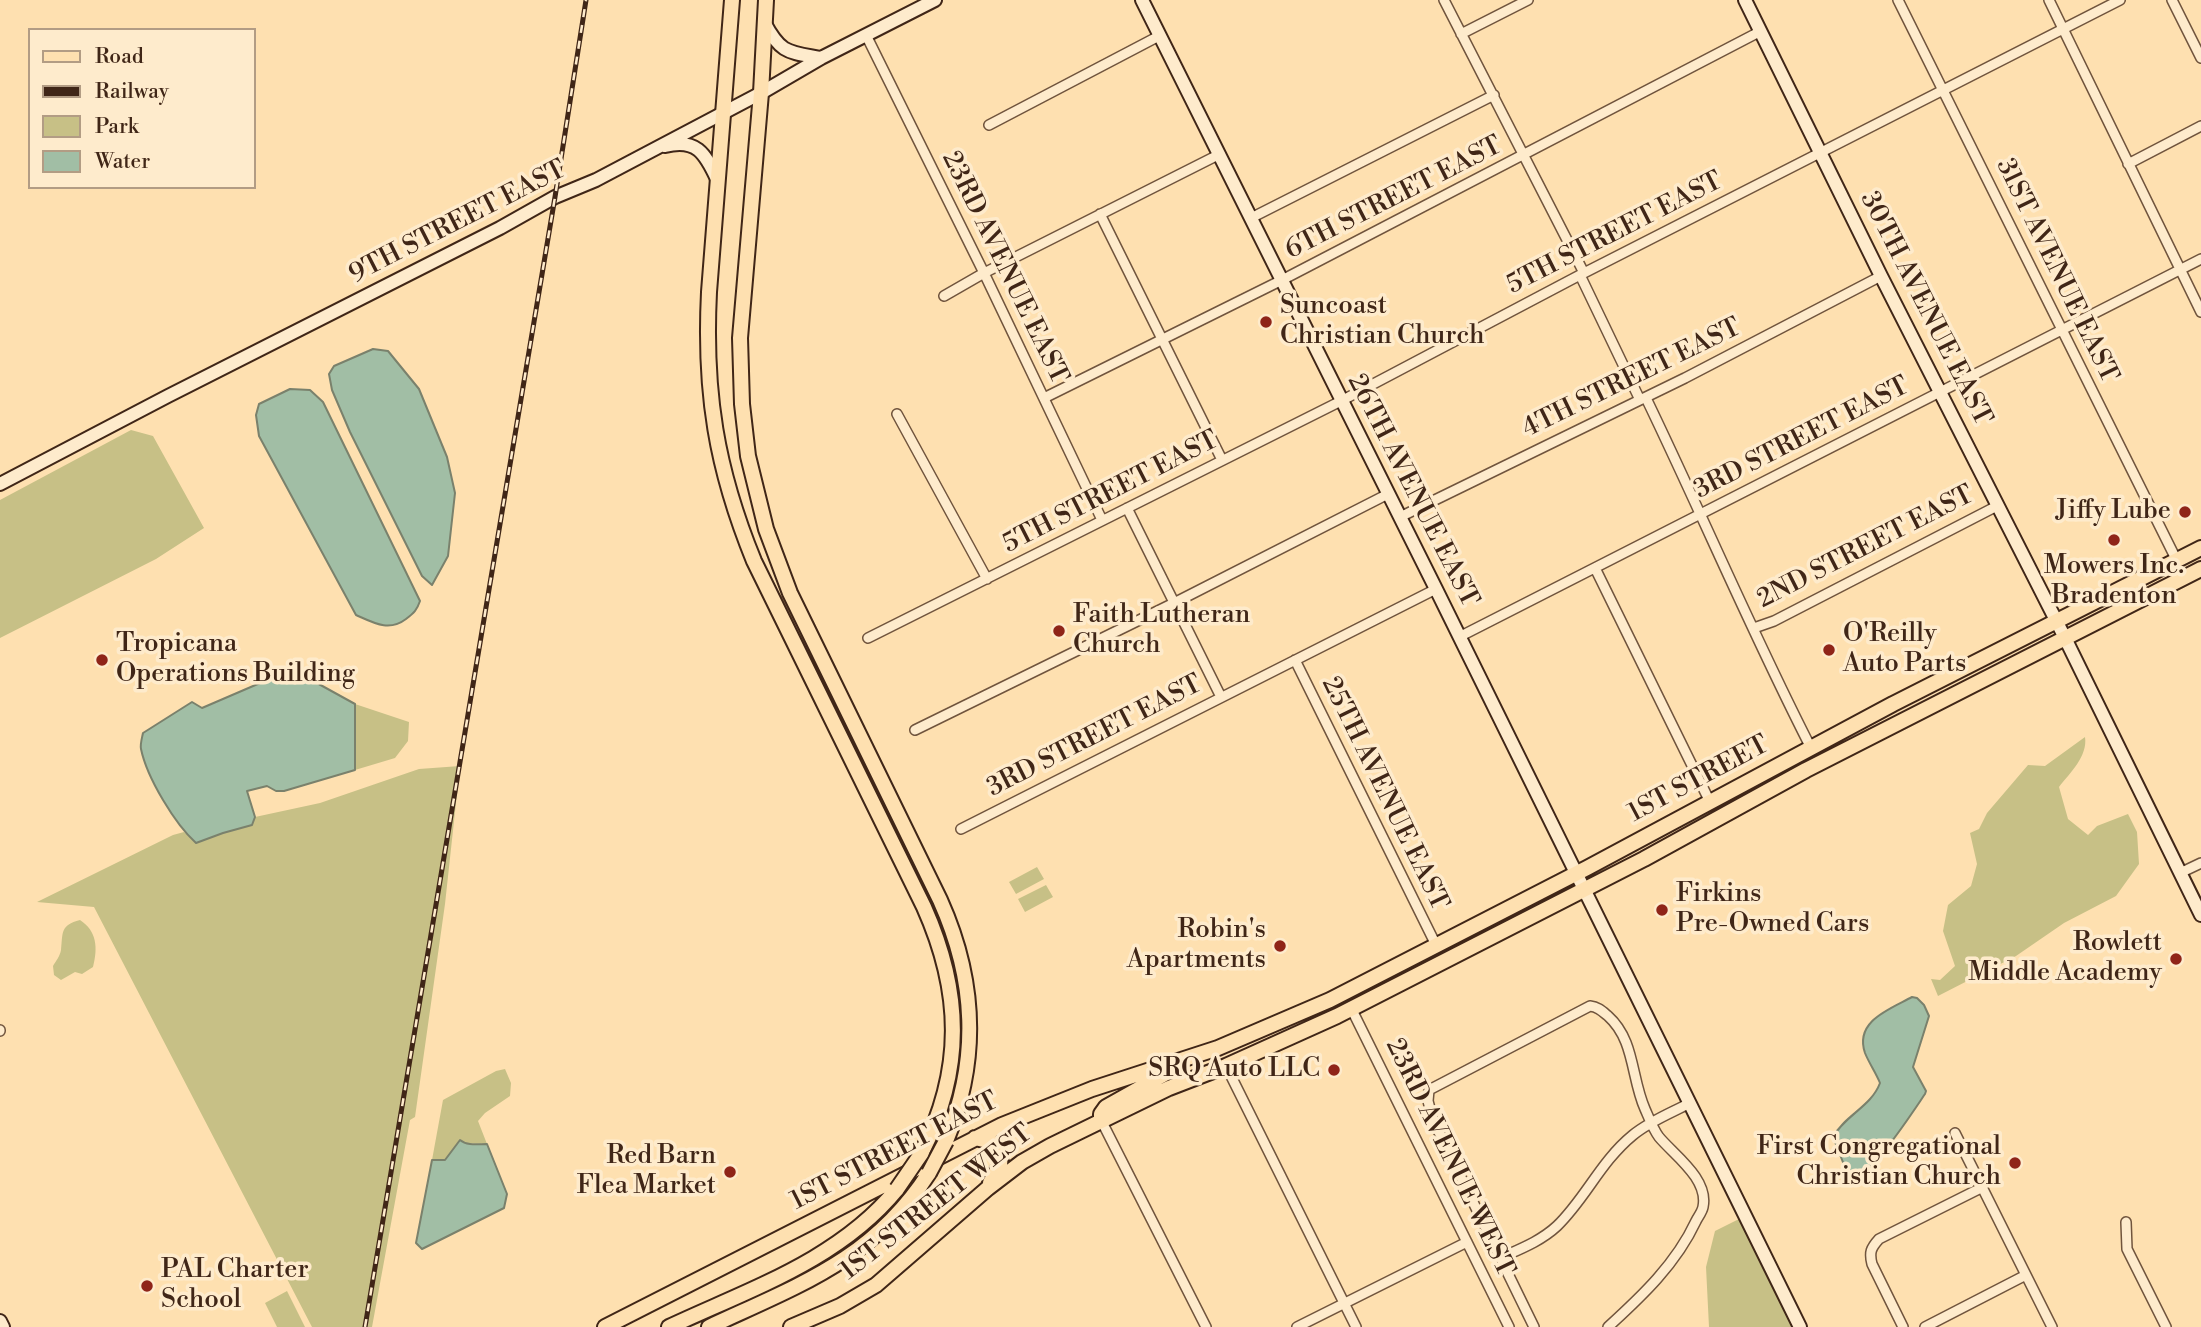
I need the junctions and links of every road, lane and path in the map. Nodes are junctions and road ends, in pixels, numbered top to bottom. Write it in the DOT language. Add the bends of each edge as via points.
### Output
graph roads {
  1 [pos="732,0"];
  2 [pos="765,0"];
  3 [pos="935,0"];
  4 [pos="1142,0"];
  5 [pos="1444,0"];
  6 [pos="1528,0"];
  7 [pos="1745,0"];
  8 [pos="1898,0"];
  9 [pos="2049,0"];
  10 [pos="2120,0"];
  11 [pos="2172,0"];
  12 [pos="764,22"];
  13 [pos="2063,29"];
  14 [pos="1760,31"];
  15 [pos="1461,34"];
  16 [pos="866,35"];
  17 [pos="1159,36"];
  18 [pos="821,58"];
  19 [pos="2201,58"];
  20 [pos="1943,91"];
  21 [pos="761,93"];
  22 [pos="1494,95"];
  23 [pos="724,111"];
  24 [pos="989,125"];
  25 [pos="2201,126"];
  26 [pos="652,150"];
  27 [pos="1821,152"];
  28 [pos="1220,154"];
  29 [pos="1525,155"];
  30 [pos="2128,164"];
  31 [pos="717,179"];
  32 [pos="1100,214"];
  33 [pos="1251,218"];
  34 [pos="2201,258"];
  35 [pos="2180,269"];
  36 [pos="984,273"];
  37 [pos="1582,274"];
  38 [pos="1881,276"];
  39 [pos="1282,280"];
  40 [pos="944,296"];
  41 [pos="2201,312"];
  42 [pos="2061,329"];
  43 [pos="1162,339"];
  44 [pos="1941,391"];
  45 [pos="1044,398"];
  46 [pos="1643,399"];
  47 [pos="1341,401"];
  48 [pos="897,414"];
  49 [pos="1222,460"];
  50 [pos="0,484"];
  51 [pos="1388,494"];
  52 [pos="1997,506"];
  53 [pos="1127,508"];
  54 [pos="1700,515"];
  55 [pos="1400,517"];
  56 [pos="1102,520"];
  57 [pos="2201,548"];
  58 [pos="2177,561"];
  59 [pos="1595,568"];
  60 [pos="2201,569"];
  61 [pos="987,579"];
  62 [pos="1436,589"];
  63 [pos="1174,603"];
  64 [pos="2057,622"];
  65 [pos="1754,628"];
  66 [pos="1460,637"];
  67 [pos="868,638"];
  68 [pos="2065,638"];
  69 [pos="1295,660"];
  70 [pos="1937,683"];
  71 [pos="1221,697"];
  72 [pos="915,730"];
  73 [pos="1811,748"];
  74 [pos="1832,757"];
  75 [pos="1710,802"];
  76 [pos="1719,817"];
  77 [pos="961,829"];
  78 [pos="2201,863"];
  79 [pos="2180,873"];
  80 [pos="1577,874"];
  81 [pos="1585,890"];
  82 [pos="2201,915"];
  83 [pos="1436,945"];
  84 [pos="1378,976"];
  85 [pos="1351,1008"];
  86 [pos="1218,1048"];
  87 [pos="1190,1057"];
  88 [pos="1226,1066"];
  89 [pos="1690,1102"];
  90 [pos="1101,1120"];
  91 [pos="1652,1123"];
  92 [pos="1955,1133"];
  93 [pos="975,1138"];
  94 [pos="988,1188"];
  95 [pos="1983,1188"];
  96 [pos="2126,1222"];
  97 [pos="1467,1242"];
  98 [pos="1500,1258"];
  99 [pos="2026,1275"];
  100 [pos="1344,1303"];
  101 [pos="0,1321"];
  102 [pos="3,1327"];
  103 [pos="605,1327"];
  104 [pos="669,1327"];
  105 [pos="709,1327"];
  106 [pos="791,1327"];
  107 [pos="1206,1327"];
  108 [pos="1297,1327"];
  109 [pos="1356,1327"];
  110 [pos="1509,1327"];
  111 [pos="1534,1327"];
  112 [pos="1608,1327"];
  113 [pos="1800,1327"];
  114 [pos="1903,1327"];
  115 [pos="1925,1327"];
  116 [pos="2052,1327"];
  117 [pos="2166,1327"];
  1 -- 23 [label="main road, 1ST STREET WEST"];
  2 -- 12 [label="main road, 1ST STREET WEST"];
  3 -- 16 [label="street, 9TH STREET EAST"];
  4 -- 17 [label="street, 26TH AVENUE EAST"];
  5 -- 15 [label="street"];
  6 -- 15 [label="street"];
  7 -- 14 [label="street, 30TH AVENUE EAST"];
  8 -- 20 [label="street, 31ST AVENUE EAST"];
  9 -- 13 [label="street"];
  10 -- 13 [label="street, 5TH STREET EAST"];
  11 -- 19 [label="street"];
  12 -- 18 [label="street" via="780,47"];
  12 -- 21 [label="main road, 1ST STREET WEST"];
  13 -- 20 [label="street, 5TH STREET EAST"];
  13 -- 30 [label="street"];
  14 -- 27 [label="street, 30TH AVENUE EAST"];
  14 -- 29 [label="street, 6TH STREET EAST"];
  15 -- 22 [label="street"];
  16 -- 18 [label="street, 9TH STREET EAST"];
  16 -- 36 [label="street, 23RD AVENUE EAST"];
  17 -- 24 [label="street"];
  17 -- 28 [label="street, 26TH AVENUE EAST"];
  18 -- 21 [label="street, 9TH STREET EAST"];
  20 -- 27 [label="street, 5TH STREET EAST"];
  20 -- 42 [label="street, 31ST AVENUE EAST"];
  21 -- 23 [label="street, 9TH STREET EAST"];
  21 -- 105 [label="main road, 1ST STREET WEST, bridge" via="740,338 748,456 766,529 790,593 940,900 960,951 969,1005 968,1053 961,1098 946,1141 929,1173 891,1222 855,1253 815,1277"];
  22 -- 29 [label="street"];
  22 -- 33 [label="street"];
  23 -- 26 [label="street, 9TH STREET EAST"];
  23 -- 31 [label="main road, 1ST STREET WEST"];
  25 -- 30 [label="street"];
  26 -- 31 [label="street" via="678,143 693,146 702,151"];
  26 -- 50 [label="street, 9TH STREET EAST"];
  27 -- 37 [label="street, 5TH STREET EAST"];
  27 -- 38 [label="street, 30TH AVENUE EAST"];
  28 -- 32 [label="street"];
  28 -- 33 [label="street, 26TH AVENUE EAST"];
  29 -- 37 [label="street"];
  29 -- 39 [label="street, 6TH STREET EAST"];
  30 -- 35 [label="street"];
  31 -- 104 [label="main road, 1ST STREET WEST, bridge" via="708,377 731,499 768,592 924,907 949,980 953,1026 949,1072 921,1154 869,1219 833,1248"];
  32 -- 36 [label="street"];
  32 -- 43 [label="street"];
  33 -- 39 [label="street, 26TH AVENUE EAST"];
  34 -- 35 [label="street, 3RD STREET EAST"];
  35 -- 41 [label="street"];
  35 -- 42 [label="street, 3RD STREET EAST"];
  36 -- 40 [label="street"];
  36 -- 45 [label="street, 23RD AVENUE EAST"];
  37 -- 46 [label="street"];
  37 -- 47 [label="street, 5TH STREET EAST"];
  38 -- 44 [label="street, 30TH AVENUE EAST"];
  38 -- 46 [label="street, 4TH STREET EAST"];
  39 -- 43 [label="street, 6TH STREET EAST"];
  39 -- 47 [label="street, 26TH AVENUE EAST"];
  42 -- 44 [label="street, 3RD STREET EAST"];
  42 -- 58 [label="street, 31ST AVENUE EAST"];
  43 -- 45 [label="street, 6TH STREET EAST"];
  43 -- 49 [label="street"];
  44 -- 52 [label="street, 30TH AVENUE EAST"];
  44 -- 54 [label="street, 3RD STREET EAST"];
  45 -- 56 [label="street, 23RD AVENUE EAST"];
  46 -- 54 [label="street"];
  46 -- 55 [label="street, 4TH STREET EAST"];
  47 -- 49 [label="street, 5TH STREET EAST"];
  47 -- 51 [label="street, 26TH AVENUE EAST"];
  48 -- 61 [label="street"];
  49 -- 53 [label="street, 5TH STREET EAST"];
  51 -- 55 [label="street, 26TH AVENUE EAST"];
  51 -- 63 [label="street"];
  52 -- 64 [label="street, 30TH AVENUE EAST"];
  52 -- 65 [label="street, 2ND STREET EAST"];
  53 -- 56 [label="street, 5TH STREET EAST"];
  53 -- 63 [label="street"];
  54 -- 59 [label="street, 3RD STREET EAST"];
  54 -- 65 [label="street"];
  55 -- 62 [label="street, 26TH AVENUE EAST"];
  56 -- 61 [label="street, 5TH STREET EAST"];
  57 -- 58 [label="main road, 1ST STREET"];
  58 -- 64 [label="main road, 1ST STREET"];
  59 -- 66 [label="street, 3RD STREET EAST"];
  59 -- 75 [label="street"];
  60 -- 68 [label="main road, 1ST STREET"];
  61 -- 67 [label="street, 5TH STREET EAST"];
  62 -- 66 [label="street, 26TH AVENUE EAST"];
  62 -- 69 [label="street, 3RD STREET EAST"];
  63 -- 71 [label="street"];
  63 -- 72 [label="street"];
  64 -- 68 [label="street, 30TH AVENUE EAST"];
  64 -- 70 [label="main road, 1ST STREET"];
  65 -- 73 [label="street"];
  66 -- 80 [label="street, 26TH AVENUE EAST"];
  68 -- 74 [label="main road, 1ST STREET"];
  68 -- 79 [label="street, 30TH AVENUE EAST"];
  69 -- 71 [label="street, 3RD STREET EAST"];
  69 -- 83 [label="street, 25TH AVENUE EAST"];
  70 -- 73 [label="main road, 1ST STREET"];
  70 -- 74 [label="main road" via="1914,705 1837,745"];
  71 -- 77 [label="street, 3RD STREET EAST"];
  73 -- 75 [label="main road, 1ST STREET"];
  73 -- 76 [label="main road" via="1809,758 1737,797"];
  74 -- 76 [label="main road, 1ST STREET"];
  75 -- 80 [label="main road, 1ST STREET"];
  76 -- 81 [label="main road, 1ST STREET"];
  78 -- 79 [label="street"];
  79 -- 82 [label="street, 30TH AVENUE EAST"];
  80 -- 81 [label="street, 26TH AVENUE EAST"];
  80 -- 83 [label="main road, 1ST STREET"];
  81 -- 85 [label="main road, 1ST STREET"];
  81 -- 89 [label="street, 26TH AVENUE EAST"];
  83 -- 84 [label="main road, 1ST STREET"];
  84 -- 86 [label="main road, 1ST STREET"];
  84 -- 88 [label="main road" via="1351,997 1234,1053"];
  85 -- 88 [label="main road, 1ST STREET"];
  85 -- 97 [label="street, 23RD AVENUE WEST"];
  86 -- 87 [label="main road, 1ST STREET EAST"];
  87 -- 88 [label="main road" via="1212,1056"];
  87 -- 90 [label="main road" via="1106,1107"];
  87 -- 93 [label="main road, 1ST STREET EAST" via="1075,1094"];
  88 -- 90 [label="main road, 1ST STREET WEST"];
  88 -- 100 [label="street"];
  89 -- 91 [label="street"];
  89 -- 113 [label="street, 26TH AVENUE EAST"];
  90 -- 94 [label="main road, 1ST STREET WEST" via="1038,1152"];
  90 -- 107 [label="street"];
  91 -- 98 [label="street" via="1614,1153 1556,1228"];
  91 -- 98 [label="street" via="1624,1037 1611,1019 1590,1006 1429,1090 1433,1120"];
  91 -- 112 [label="street" via="1695,1176 1703,1207 1665,1272"];
  92 -- 95 [label="street"];
  93 -- 94 [label="main road" via="992,1142 1001,1153"];
  93 -- 103 [label="main road, 1ST STREET EAST"];
  94 -- 106 [label="main road, 1ST STREET WEST" via="876,1285"];
  95 -- 99 [label="street"];
  95 -- 114 [label="street" via="1871,1247 1872,1264"];
  96 -- 117 [label="street" via="2127,1249"];
  97 -- 100 [label="street"];
  97 -- 110 [label="street, 23RD AVENUE WEST"];
  98 -- 111 [label="street"];
  99 -- 115 [label="street"];
  99 -- 116 [label="street"];
  100 -- 108 [label="street"];
  100 -- 109 [label="street"];
  101 -- 102 [label="street"];
}
